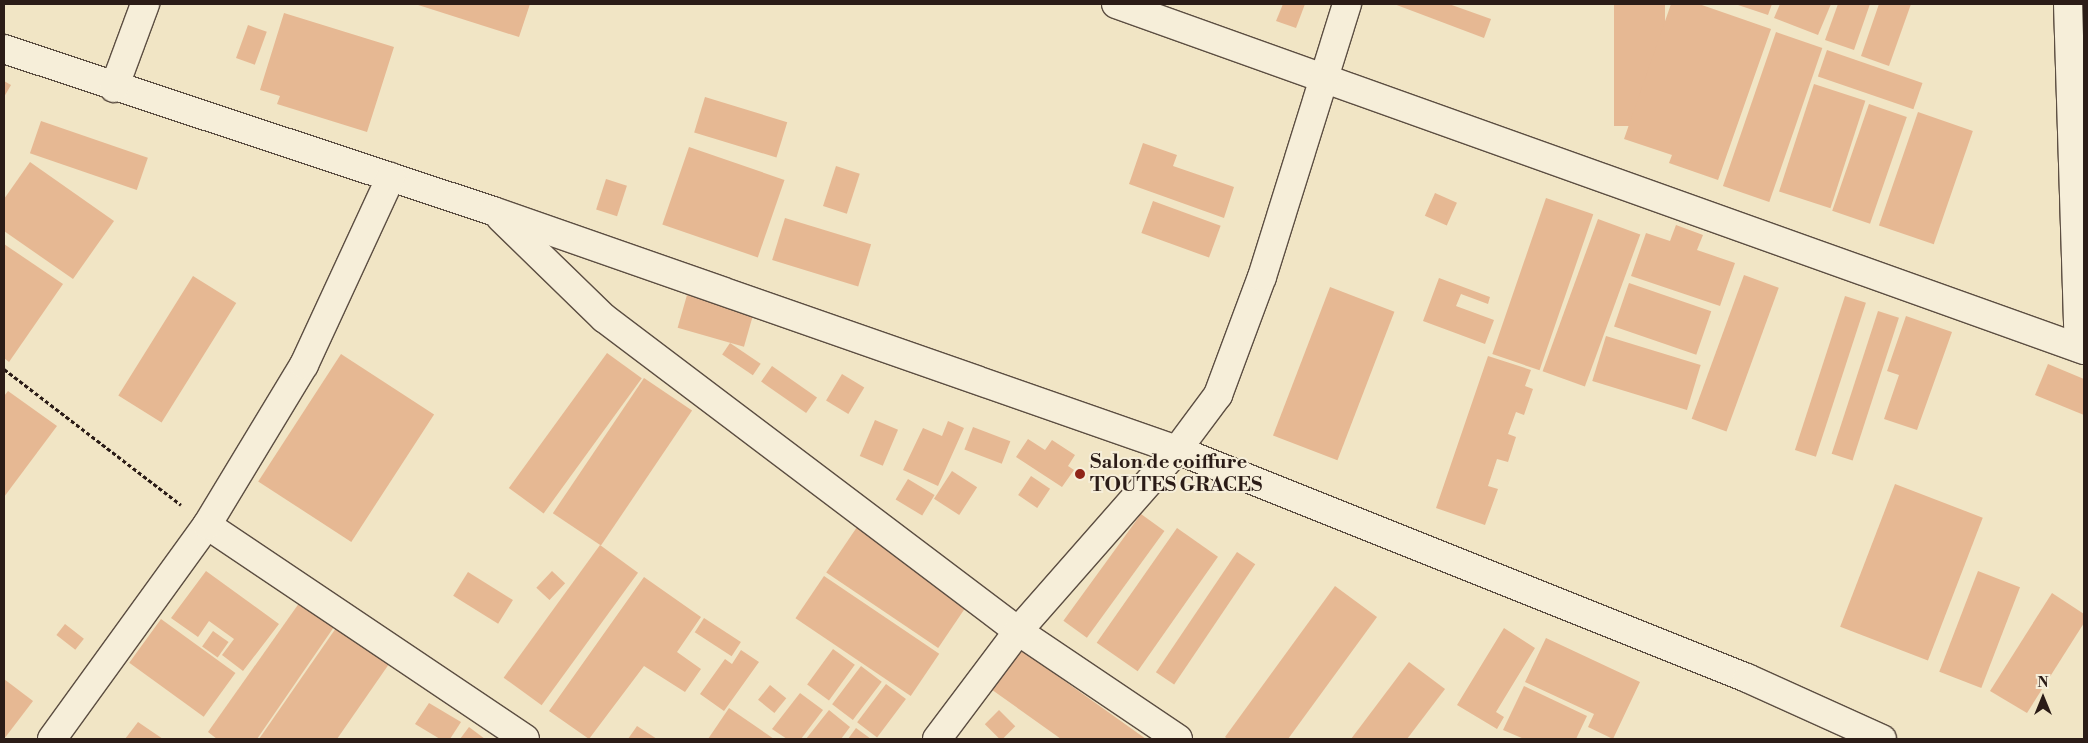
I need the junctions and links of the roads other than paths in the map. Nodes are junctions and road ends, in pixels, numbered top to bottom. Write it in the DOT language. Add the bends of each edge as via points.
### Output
graph roads {
  1 [pos="145,4"];
  2 [pos="1116,4"];
  3 [pos="1347,4"];
  4 [pos="2068,4"];
  5 [pos="4,49"];
  6 [pos="1322,74"];
  7 [pos="114,88"];
  8 [pos="391,177"];
  9 [pos="493,212"];
  10 [pos="2082,349"];
  11 [pos="1177,450"];
  12 [pos="207,525"];
  13 [pos="1018,631"];
  14 [pos="52,739"];
  15 [pos="525,739"];
  16 [pos="937,739"];
  17 [pos="1178,739"];
  18 [pos="1882,739"];
  1 -- 7 [label="street"];
  2 -- 6 [label="street"];
  3 -- 6 [label="street"];
  4 -- 10 [label="street"];
  5 -- 7 [label="street"];
  6 -- 10 [label="street"];
  6 -- 11 [label="street" via="1262,277 1218,395"];
  7 -- 8 [label="street"];
  8 -- 9 [label="street"];
  8 -- 12 [label="street" via="304,365"];
  9 -- 11 [label="street"];
  9 -- 13 [label="street" via="604,318"];
  11 -- 13 [label="street"];
  11 -- 18 [label="street" via="1747,678"];
  12 -- 14 [label="street"];
  12 -- 15 [label="street"];
  13 -- 16 [label="street"];
  13 -- 17 [label="street"];
}
